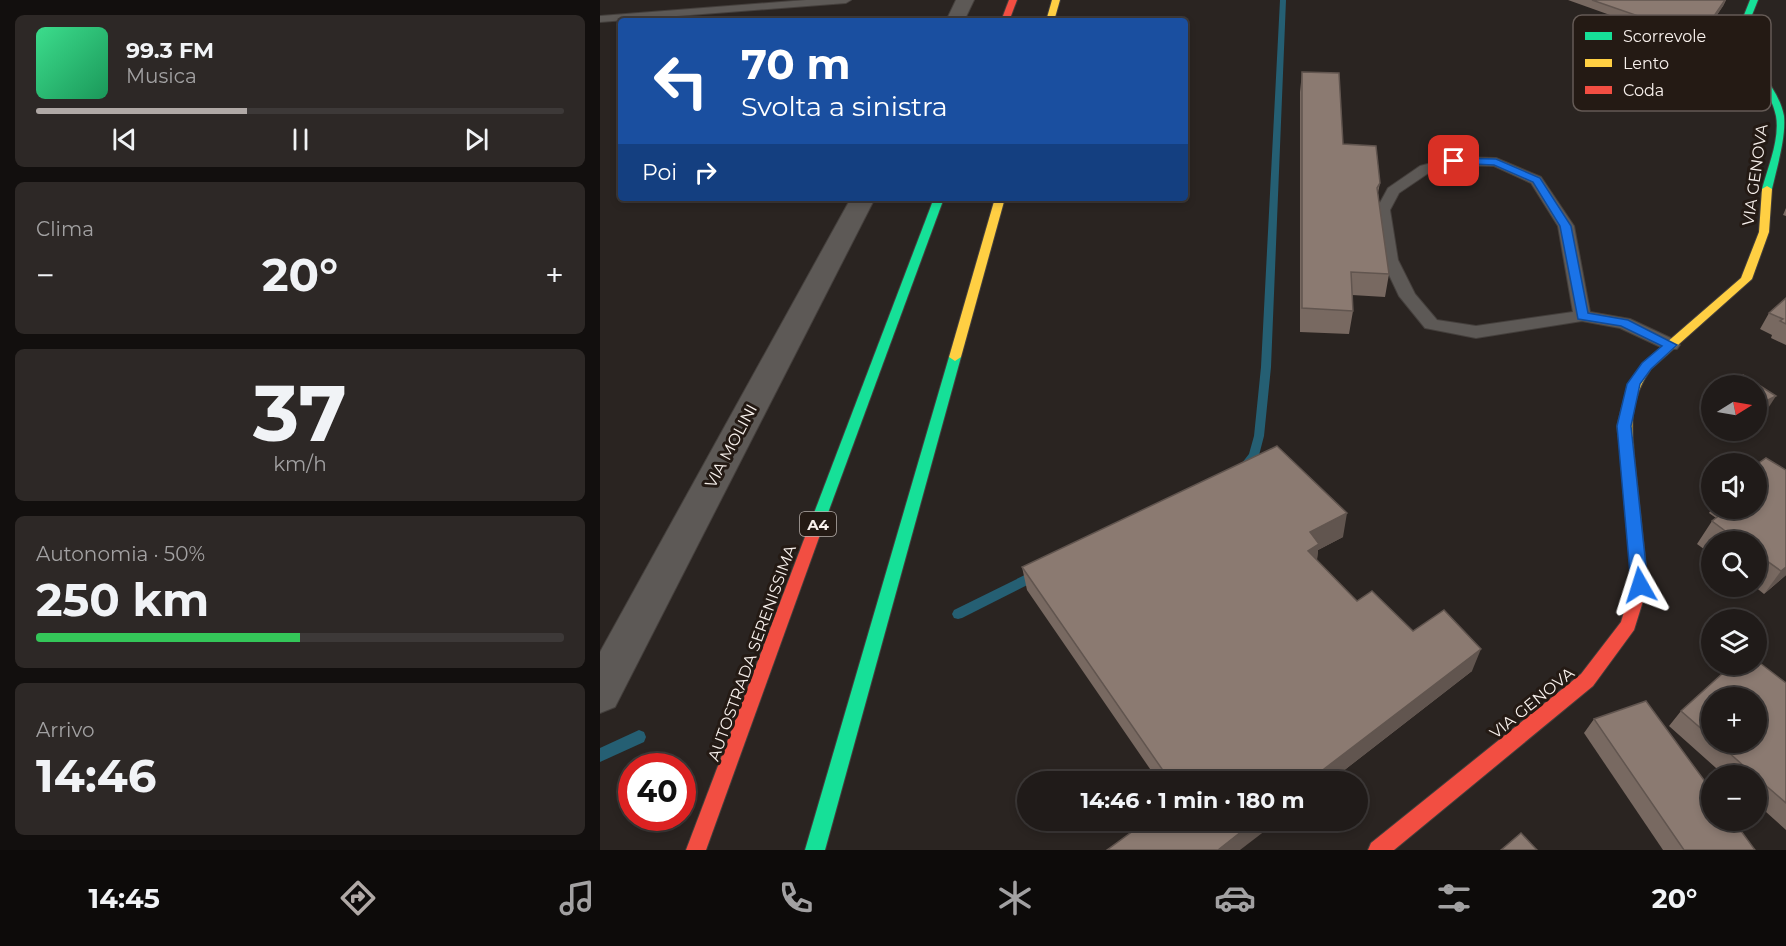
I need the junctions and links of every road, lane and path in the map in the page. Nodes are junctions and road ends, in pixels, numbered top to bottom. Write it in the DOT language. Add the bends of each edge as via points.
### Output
graph roads {
  1 [pos="846,0"];
  2 [pos="965,0"];
  3 [pos="1013,0"];
  4 [pos="1056,0"];
  5 [pos="1754,0"];
  6 [pos="756,3"];
  7 [pos="1748,15"];
  8 [pos="956,18"];
  9 [pos="1006,18"];
  10 [pos="1051,18"];
  11 [pos="600,19"];
  12 [pos="1771,97"];
  13 [pos="1783,118"];
  14 [pos="861,201"];
  15 [pos="938,201"];
  16 [pos="999,201"];
  17 [pos="1582,316"];
  18 [pos="1671,345"];
  19 [pos="600,693"];
  20 [pos="696,850"];
  21 [pos="815,850"];
  22 [pos="1378,850"];
  1 -- 6 [label="lane"];
  2 -- 8 [label="street"];
  3 -- 9 [label="main road"];
  4 -- 10 [label="main road"];
  5 -- 7 [label="main road, VIA GENOVA"];
  6 -- 11 [label="lane"];
  12 -- 13 [label="main road, VIA GENOVA"];
  13 -- 18 [label="main road, VIA GENOVA" via="1767,189 1764,232 1746,279"];
  14 -- 19 [label="street, VIA MOLINI"];
  15 -- 20 [label="main road, AUTOSTRADA SERENISSIMA / A4"];
  16 -- 21 [label="main road"];
  17 -- 17 [label="lane" via="1476,332 1431,324 1407,296 1390,260 1383,210 1393,191 1425,169 1454,161 1496,162 1536,180 1566,226"];
  17 -- 18 [label="lane" via="1624,323"];
  18 -- 22 [label="main road, VIA GENOVA" via="1634,384 1624,426 1640,585 1628,625 1587,680"];
}
